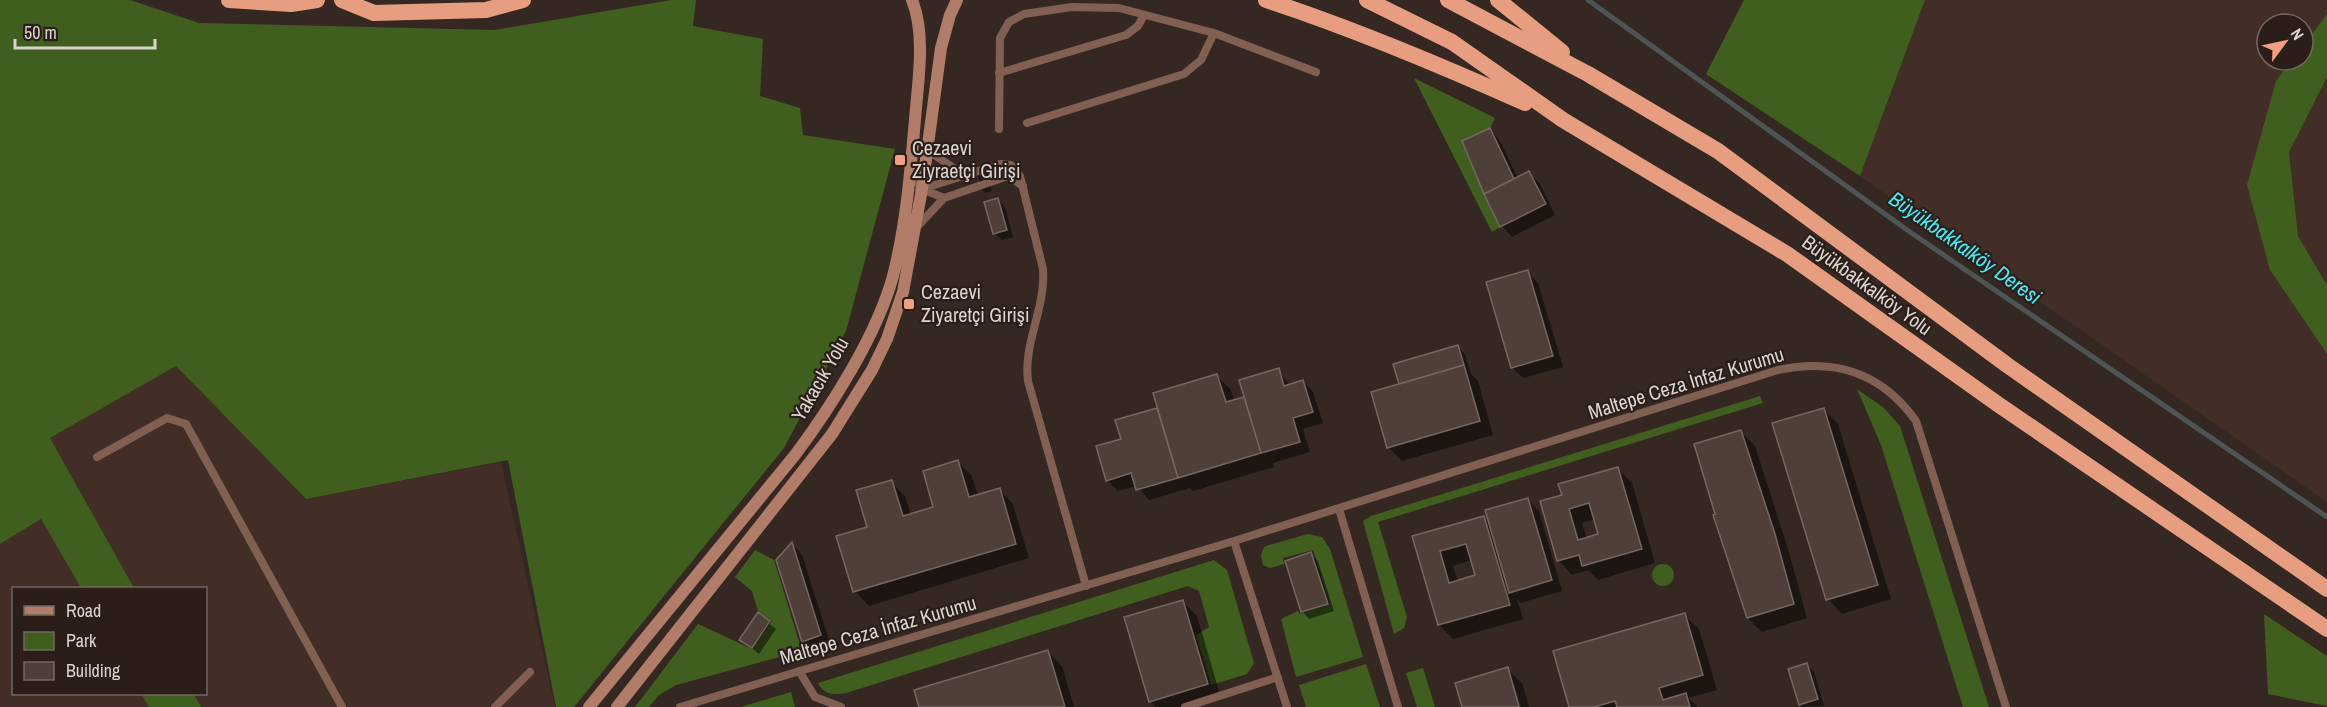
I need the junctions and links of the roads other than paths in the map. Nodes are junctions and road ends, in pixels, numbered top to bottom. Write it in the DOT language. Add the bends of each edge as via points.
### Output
graph roads {
  1 [pos="229,0"];
  2 [pos="317,0"];
  3 [pos="342,0"];
  4 [pos="524,0"];
  5 [pos="912,0"];
  6 [pos="957,0"];
  7 [pos="1266,0"];
  8 [pos="1367,0"];
  9 [pos="1448,0"];
  10 [pos="1498,0"];
  11 [pos="1144,15"];
  12 [pos="1214,33"];
  13 [pos="1316,72"];
  14 [pos="999,73"];
  15 [pos="1588,74"];
  16 [pos="1563,120"];
  17 [pos="1027,123"];
  18 [pos="999,129"];
  19 [pos="927,150"];
  20 [pos="910,173"];
  21 [pos="964,175"];
  22 [pos="1023,186"];
  23 [pos="922,189"];
  24 [pos="906,194"];
  25 [pos="944,198"];
  26 [pos="915,230"];
  27 [pos="97,457"];
  28 [pos="1339,509"];
  29 [pos="1234,541"];
  30 [pos="1086,586"];
  31 [pos="2327,589"];
  32 [pos="2327,629"];
  33 [pos="799,671"];
  34 [pos="530,672"];
  35 [pos="1278,677"];
  36 [pos="342,707"];
  37 [pos="495,707"];
  38 [pos="589,707"];
  39 [pos="617,707"];
  40 [pos="680,707"];
  41 [pos="841,707"];
  42 [pos="1185,707"];
  43 [pos="1287,707"];
  44 [pos="1398,707"];
  45 [pos="2006,707"];
  1 -- 2 [label="highway" via="291,4"];
  3 -- 4 [label="highway" via="374,13 486,10"];
  5 -- 20 [label="main road, Yakacık Yolu" via="920,63"];
  6 -- 19 [label="main road, Yakacık Yolu" via="941,48"];
  7 -- 16 [label="highway" via="1444,67"];
  8 -- 16 [label="highway, Büyükbakkalköy Yolu" via="1452,42"];
  9 -- 15 [label="highway, Büyükbakkalköy Yolu"];
  10 -- 15 [label="highway"];
  11 -- 12 [label="lane"];
  11 -- 14 [label="lane" via="1126,35"];
  11 -- 14 [label="lane" via="1119,8 1072,7 1018,16 1002,32"];
  12 -- 13 [label="lane"];
  12 -- 17 [label="lane" via="1201,60 1184,74"];
  14 -- 18 [label="lane"];
  15 -- 31 [label="highway, Büyükbakkalköy Yolu" via="1718,152 2007,365"];
  16 -- 32 [label="highway, Büyükbakkalköy Yolu" via="1787,254"];
  19 -- 21 [label="lane"];
  19 -- 23 [label="main road, Yakacık Yolu"];
  20 -- 23 [label="lane"];
  20 -- 24 [label="main road, Yakacık Yolu"];
  21 -- 22 [label="lane" via="1006,163 1015,168"];
  21 -- 23 [label="lane"];
  22 -- 25 [label="lane" via="1008,176"];
  22 -- 30 [label="lane" via="1044,284 1028,350 1028,381"];
  23 -- 24 [label="lane"];
  23 -- 25 [label="lane"];
  23 -- 26 [label="main road, Yakacık Yolu"];
  24 -- 38 [label="main road, Yakacık Yolu" via="892,276 868,334 817,426"];
  25 -- 26 [label="lane"];
  26 -- 39 [label="main road, Yakacık Yolu" via="903,292 887,339 848,412"];
  27 -- 36 [label="lane" via="166,418 186,424"];
  28 -- 29 [label="lane, Maltepe Ceza İnfaz Kurumu"];
  28 -- 44 [label="lane"];
  28 -- 45 [label="lane, Maltepe Ceza İnfaz Kurumu" via="1778,370 1815,364 1857,372 1891,393 1916,421"];
  29 -- 30 [label="lane, Maltepe Ceza İnfaz Kurumu"];
  29 -- 35 [label="lane"];
  30 -- 33 [label="lane, Maltepe Ceza İnfaz Kurumu"];
  33 -- 40 [label="lane, Maltepe Ceza İnfaz Kurumu"];
  33 -- 41 [label="lane" via="815,698"];
  34 -- 37 [label="lane"];
  35 -- 42 [label="lane"];
  35 -- 43 [label="lane"];
}
